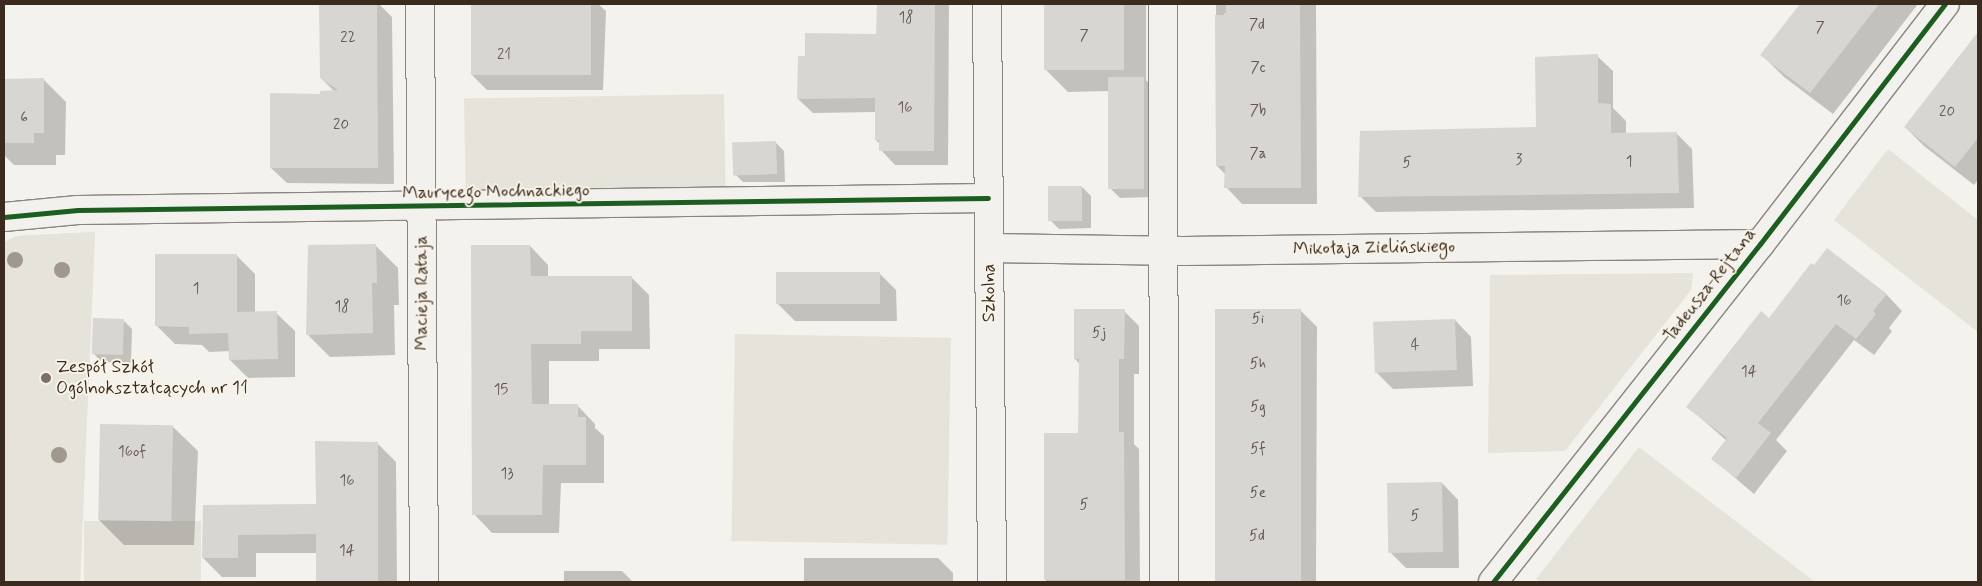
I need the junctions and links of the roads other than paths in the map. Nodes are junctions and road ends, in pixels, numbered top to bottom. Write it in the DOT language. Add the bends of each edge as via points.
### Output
graph roads {
  1 [pos="420,4"];
  2 [pos="987,4"];
  3 [pos="1164,4"];
  4 [pos="1945,4"];
  5 [pos="988,198"];
  6 [pos="421,207"];
  7 [pos="4,218"];
  8 [pos="1760,244"];
  9 [pos="989,248"];
  10 [pos="1165,251"];
  11 [pos="424,582"];
  12 [pos="992,582"];
  13 [pos="1164,582"];
  14 [pos="1493,582"];
  1 -- 6 [label="street, Macieja Rataja"];
  2 -- 5 [label="street, Szkolna"];
  3 -- 10 [label="street"];
  4 -- 8 [label="street, Tadeusza Rejtana"];
  5 -- 6 [label="street, Maurycego Mochnackiego"];
  5 -- 9 [label="street, Szkolna"];
  6 -- 7 [label="street, Maurycego Mochnackiego" via="78,210"];
  6 -- 11 [label="street, Macieja Rataja"];
  8 -- 10 [label="street, Mikołaja Zielińskiego"];
  8 -- 14 [label="street, Tadeusza Rejtana"];
  9 -- 10 [label="street, Mikołaja Zielińskiego"];
  9 -- 12 [label="street, Szkolna"];
  10 -- 13 [label="street"];
}
